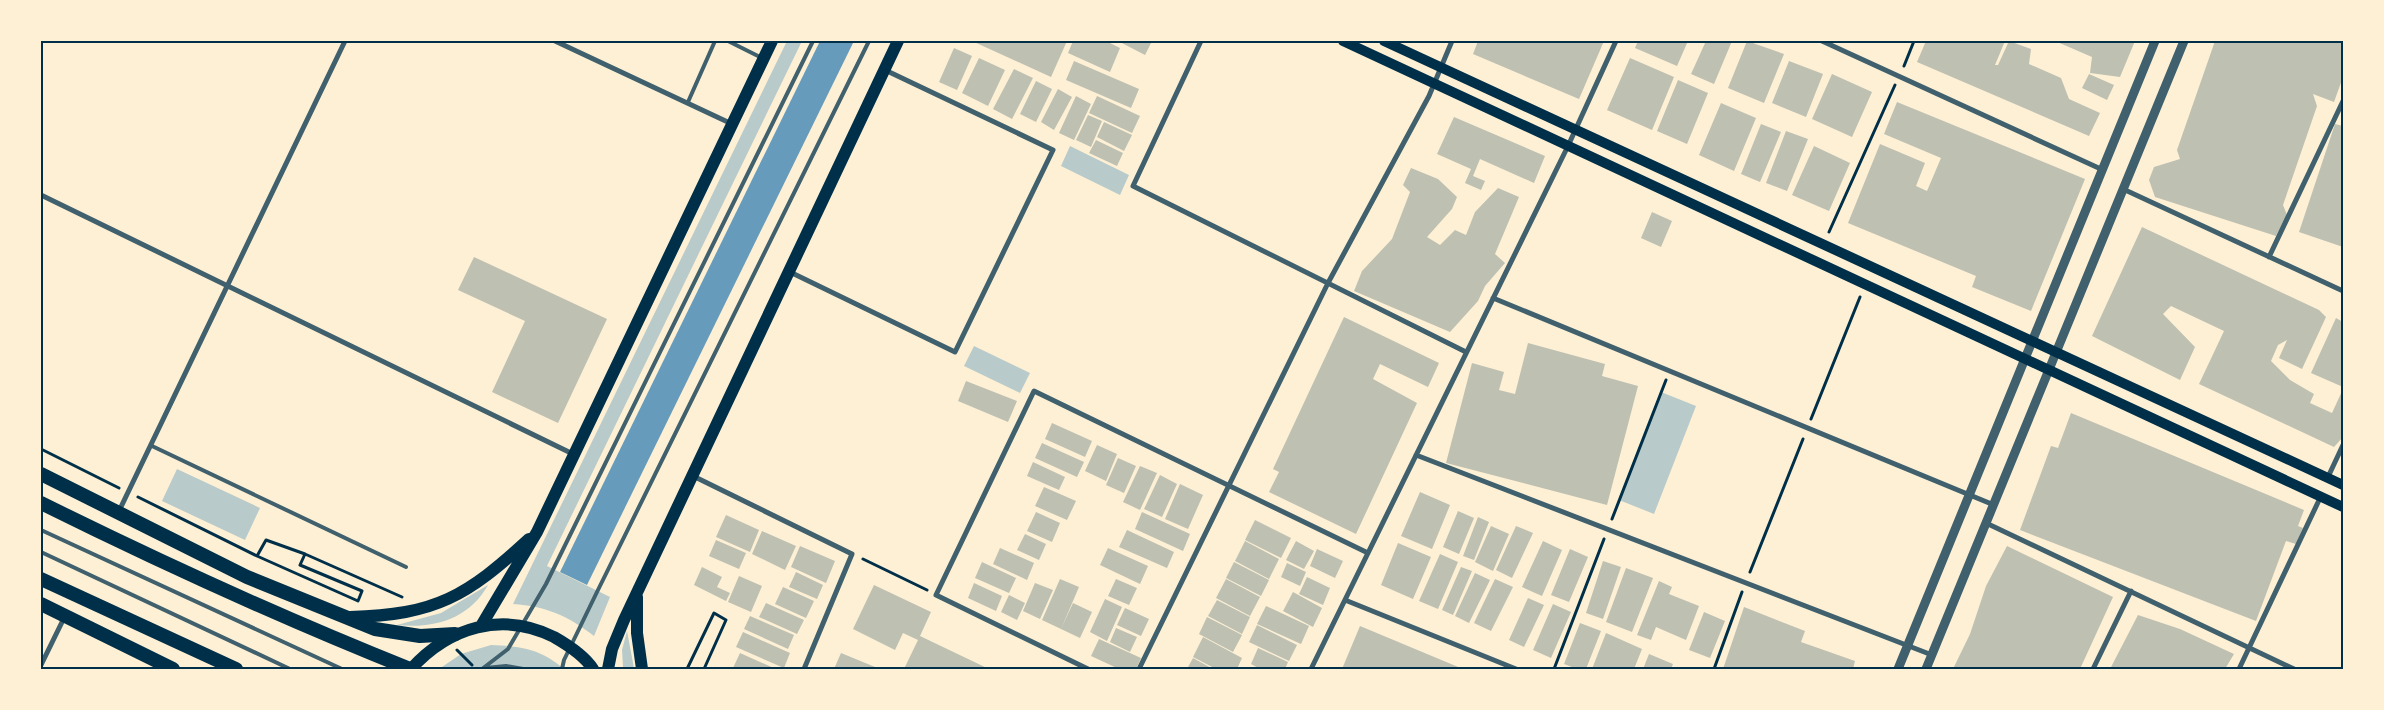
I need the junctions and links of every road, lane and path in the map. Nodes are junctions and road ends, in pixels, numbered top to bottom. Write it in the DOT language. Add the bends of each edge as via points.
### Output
graph roads {
  1 [pos="345,41"];
  2 [pos="555,41"];
  3 [pos="715,41"];
  4 [pos="728,41"];
  5 [pos="772,41"];
  6 [pos="813,41"];
  7 [pos="869,41"];
  8 [pos="898,41"];
  9 [pos="1201,41"];
  10 [pos="1343,41"];
  11 [pos="1384,41"];
  12 [pos="1452,41"];
  13 [pos="1616,41"];
  14 [pos="1822,41"];
  15 [pos="1914,41"];
  16 [pos="2156,41"];
  17 [pos="2184,41"];
  18 [pos="763,59"];
  19 [pos="1442,68"];
  20 [pos="885,70"];
  21 [pos="1899,77"];
  22 [pos="1434,83"];
  23 [pos="2343,101"];
  24 [pos="688,102"];
  25 [pos="732,124"];
  26 [pos="1575,130"];
  27 [pos="1568,146"];
  28 [pos="2103,170"];
  29 [pos="2124,189"];
  30 [pos="41,195"];
  31 [pos="1823,246"];
  32 [pos="2269,257"];
  33 [pos="789,272"];
  34 [pos="1328,283"];
  35 [pos="228,284"];
  36 [pos="1866,285"];
  37 [pos="2343,292"];
  38 [pos="1493,298"];
  39 [pos="2032,341"];
  40 [pos="1466,352"];
  41 [pos="2056,352"];
  42 [pos="2025,359"];
  43 [pos="2049,370"];
  44 [pos="1808,428"];
  45 [pos="2343,445"];
  46 [pos="152,446"];
  47 [pos="41,449"];
  48 [pos="574,455"];
  49 [pos="1416,455"];
  50 [pos="41,474"];
  51 [pos="693,476"];
  52 [pos="2328,477"];
  53 [pos="1228,485"];
  54 [pos="2343,485"];
  55 [pos="128,492"];
  56 [pos="1970,495"];
  57 [pos="2321,496"];
  58 [pos="41,503"];
  59 [pos="1994,505"];
  60 [pos="2343,507"];
  61 [pos="119,512"];
  62 [pos="1986,524"];
  63 [pos="41,530"];
  64 [pos="536,532"];
  65 [pos="41,552"];
  66 [pos="1368,553"];
  67 [pos="305,554"];
  68 [pos="852,554"];
  69 [pos="257,556"];
  70 [pos="406,567"];
  71 [pos="41,579"];
  72 [pos="1746,583"];
  73 [pos="2131,591"];
  74 [pos="637,595"];
  75 [pos="936,595"];
  76 [pos="407,599"];
  77 [pos="1345,600"];
  78 [pos="41,604"];
  79 [pos="66,616"];
  80 [pos="350,618"];
  81 [pos="481,626"];
  82 [pos="455,641"];
  83 [pos="1908,645"];
  84 [pos="2248,647"];
  85 [pos="1932,655"];
  86 [pos="41,666"];
  87 [pos="173,669"];
  88 [pos="236,669"];
  89 [pos="290,669"];
  90 [pos="342,669"];
  91 [pos="411,669"];
  92 [pos="476,669"];
  93 [pos="483,669"];
  94 [pos="523,669"];
  95 [pos="562,669"];
  96 [pos="593,669"];
  97 [pos="608,669"];
  98 [pos="642,669"];
  99 [pos="687,669"];
  100 [pos="704,669"];
  101 [pos="804,669"];
  102 [pos="1088,669"];
  103 [pos="1139,669"];
  104 [pos="1311,669"];
  105 [pos="1516,669"];
  106 [pos="1714,669"];
  107 [pos="1898,669"];
  108 [pos="1926,669"];
  109 [pos="2093,669"];
  110 [pos="2239,669"];
  111 [pos="2294,669"];
  1 -- 35 [label="street"];
  2 -- 24 [label="street"];
  3 -- 24 [label="lane"];
  4 -- 18 [label="lane"];
  5 -- 18 [label="main road"];
  6 -- 93 [label="lane" via="546,584 508,648"];
  7 -- 95 [label="lane" via="604,577"];
  8 -- 20 [label="main road"];
  9 -- 34 [label="street" via="1133,186"];
  10 -- 22 [label="main road"];
  11 -- 19 [label="main road"];
  12 -- 19 [label="street"];
  13 -- 26 [label="street"];
  14 -- 21 [label="street"];
  15 -- 21 [label="path"];
  16 -- 28 [label="street"];
  17 -- 29 [label="street"];
  18 -- 25 [label="main road"];
  19 -- 22 [label="street"];
  19 -- 26 [label="main road"];
  20 -- 33 [label="main road"];
  20 -- 33 [label="street" via="1053,150 955,352"];
  21 -- 28 [label="street"];
  21 -- 31 [label="path"];
  22 -- 27 [label="main road"];
  22 -- 34 [label="street"];
  23 -- 32 [label="street"];
  24 -- 25 [label="street"];
  25 -- 48 [label="main road"];
  26 -- 27 [label="street"];
  26 -- 31 [label="main road"];
  27 -- 36 [label="main road"];
  27 -- 38 [label="street"];
  28 -- 39 [label="street"];
  29 -- 32 [label="street"];
  29 -- 41 [label="street"];
  30 -- 35 [label="street"];
  31 -- 39 [label="main road"];
  32 -- 37 [label="street"];
  33 -- 51 [label="main road"];
  34 -- 40 [label="street"];
  34 -- 53 [label="street"];
  35 -- 46 [label="street"];
  35 -- 48 [label="street"];
  36 -- 42 [label="main road"];
  36 -- 44 [label="path"];
  38 -- 40 [label="street"];
  38 -- 44 [label="street"];
  39 -- 41 [label="main road"];
  39 -- 42 [label="street"];
  40 -- 49 [label="street"];
  41 -- 43 [label="street"];
  41 -- 52 [label="main road"];
  42 -- 43 [label="main road"];
  42 -- 56 [label="street"];
  43 -- 57 [label="main road"];
  43 -- 59 [label="street"];
  44 -- 56 [label="street"];
  44 -- 72 [label="path"];
  45 -- 52 [label="street"];
  46 -- 55 [label="street"];
  46 -- 70 [label="lane"];
  47 -- 55 [label="path"];
  48 -- 64 [label="main road"];
  49 -- 66 [label="street"];
  49 -- 72 [label="street"];
  50 -- 61 [label="highway"];
  51 -- 68 [label="street"];
  51 -- 74 [label="main road"];
  52 -- 54 [label="main road"];
  53 -- 66 [label="street"];
  53 -- 75 [label="street" via="1034,391"];
  53 -- 103 [label="street"];
  55 -- 61 [label="street"];
  55 -- 69 [label="path"];
  56 -- 59 [label="street"];
  56 -- 83 [label="street"];
  57 -- 60 [label="main road"];
  57 -- 84 [label="street"];
  58 -- 91 [label="highway" via="302,625"];
  59 -- 62 [label="street"];
  61 -- 80 [label="highway" via="247,577"];
  62 -- 73 [label="street"];
  62 -- 85 [label="street"];
  63 -- 90 [label="lane"];
  64 -- 80 [label="main road" via="492,573 451,598 409,613"];
  64 -- 81 [label="main road"];
  65 -- 89 [label="lane"];
  66 -- 77 [label="street"];
  67 -- 69 [label="path" via="266,540"];
  67 -- 69 [label="path" via="300,565 362,591 358,601"];
  67 -- 76 [label="path"];
  68 -- 75 [label="path"];
  68 -- 101 [label="street"];
  71 -- 88 [label="highway"];
  72 -- 83 [label="street"];
  72 -- 106 [label="path"];
  73 -- 84 [label="street"];
  73 -- 109 [label="street"];
  74 -- 97 [label="main road" via="612,650"];
  74 -- 98 [label="main road" via="637,633"];
  75 -- 102 [label="street"];
  77 -- 104 [label="street"];
  77 -- 105 [label="street"];
  78 -- 79 [label="highway"];
  79 -- 86 [label="street"];
  79 -- 87 [label="highway"];
  80 -- 82 [label="highway" via="376,629 403,635"];
  81 -- 82 [label="main road"];
  81 -- 96 [label="main road" via="511,624 541,630 568,644"];
  82 -- 91 [label="main road" via="439,643"];
  82 -- 92 [label="path"];
  83 -- 85 [label="street"];
  83 -- 107 [label="street"];
  84 -- 110 [label="street"];
  84 -- 111 [label="street"];
  85 -- 108 [label="street"];
  93 -- 94 [label="lane" via="506,666"];
  99 -- 100 [label="path" via="714,613 726,620"];
}
